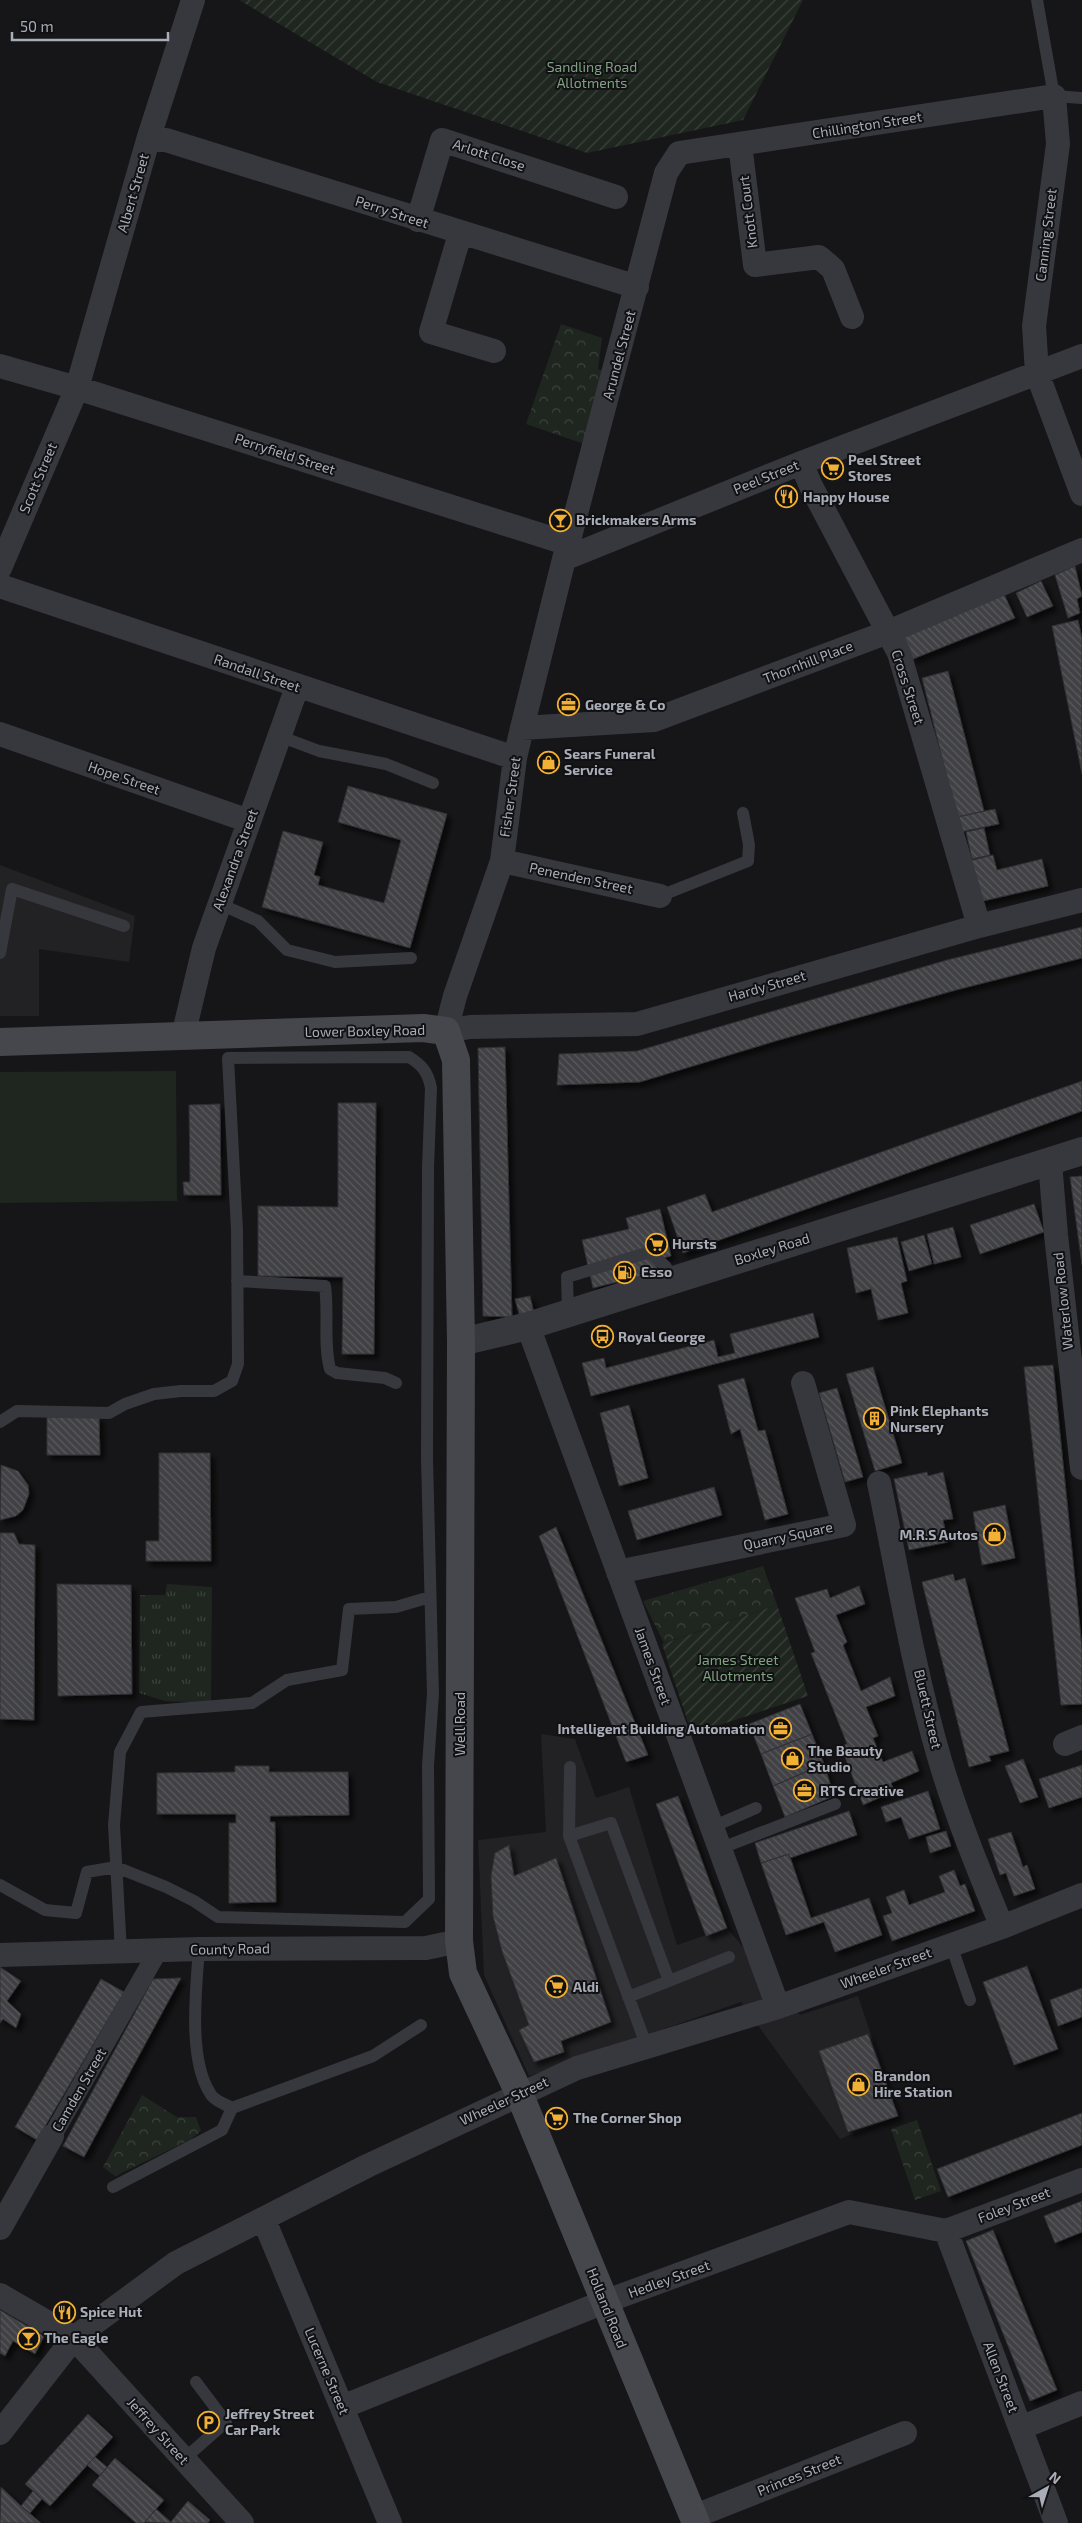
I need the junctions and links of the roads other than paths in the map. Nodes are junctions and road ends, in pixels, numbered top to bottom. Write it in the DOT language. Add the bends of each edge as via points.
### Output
graph roads {
  1 [pos="194,0"];
  2 [pos="1037,0"];
  3 [pos="1054,96"];
  4 [pos="1082,98"];
  5 [pos="148,140"];
  6 [pos="740,144"];
  7 [pos="679,154"];
  8 [pos="616,196"];
  9 [pos="418,220"];
  10 [pos="460,234"];
  11 [pos="637,287"];
  12 [pos="852,317"];
  13 [pos="494,351"];
  14 [pos="1082,356"];
  15 [pos="0,366"];
  16 [pos="1037,373"];
  17 [pos="77,388"];
  18 [pos="802,463"];
  19 [pos="1082,494"];
  20 [pos="1082,550"];
  21 [pos="566,552"];
  22 [pos="0,568"];
  23 [pos="0,586"];
  24 [pos="888,632"];
  25 [pos="297,686"];
  26 [pos="522,728"];
  27 [pos="0,734"];
  28 [pos="279,736"];
  29 [pos="515,758"];
  30 [pos="433,783"];
  31 [pos="743,813"];
  32 [pos="249,821"];
  33 [pos="502,861"];
  34 [pos="660,896"];
  35 [pos="1082,900"];
  36 [pos="220,904"];
  37 [pos="124,926"];
  38 [pos="978,926"];
  39 [pos="0,954"];
  40 [pos="411,958"];
  41 [pos="446,1031"];
  42 [pos="184,1036"];
  43 [pos="0,1042"];
  44 [pos="1082,1151"];
  45 [pos="1050,1162"];
  46 [pos="237,1281"];
  47 [pos="528,1326"];
  48 [pos="461,1342"];
  49 [pos="396,1383"];
  50 [pos="803,1383"];
  51 [pos="0,1422"];
  52 [pos="1082,1468"];
  53 [pos="879,1483"];
  54 [pos="618,1572"];
  55 [pos="430,1597"];
  56 [pos="570,1767"];
  57 [pos="835,1804"];
  58 [pos="756,1808"];
  59 [pos="569,1836"];
  60 [pos="715,1838"];
  61 [pos="116,1866"];
  62 [pos="0,1885"];
  63 [pos="1082,1895"];
  64 [pos="1002,1927"];
  65 [pos="459,1941"];
  66 [pos="951,1945"];
  67 [pos="199,1949"];
  68 [pos="158,1951"];
  69 [pos="121,1952"];
  70 [pos="0,1955"];
  71 [pos="729,1957"];
  72 [pos="669,1981"];
  73 [pos="628,1997"];
  74 [pos="970,2000"];
  75 [pos="778,2007"];
  76 [pos="421,2025"];
  77 [pos="646,2047"];
  78 [pos="519,2093"];
  79 [pos="232,2108"];
  80 [pos="52,2136"];
  81 [pos="1082,2180"];
  82 [pos="113,2187"];
  83 [pos="264,2220"];
  84 [pos="0,2228"];
  85 [pos="946,2231"];
  86 [pos="0,2295"];
  87 [pos="604,2302"];
  88 [pos="74,2338"];
  89 [pos="196,2382"];
  90 [pos="1082,2403"];
  91 [pos="342,2407"];
  92 [pos="1020,2428"];
  93 [pos="905,2432"];
  94 [pos="0,2434"];
  95 [pos="184,2459"];
  96 [pos="694,2520"];
  97 [pos="242,2523"];
  98 [pos="390,2523"];
  99 [pos="1056,2523"];
  1 -- 5 [label="street, Albert Street"];
  2 -- 3 [label="lane"];
  3 -- 4 [label="lane"];
  3 -- 6 [label="street, Chillington Street"];
  3 -- 16 [label="street, Canning Street" via="1058,144 1034,326"];
  5 -- 9 [label="street, Perry Street" via="166,140"];
  5 -- 17 [label="street, Albert Street"];
  6 -- 7 [label="street, Chillington Street"];
  6 -- 12 [label="street, Knott Court" via="754,265 819,257 833,269"];
  7 -- 11 [label="street, Arundel Street" via="666,173"];
  8 -- 9 [label="street, Arlott Close" via="442,140"];
  9 -- 10 [label="street, Perry Street"];
  10 -- 11 [label="street, Perry Street"];
  10 -- 13 [label="street" via="431,332"];
  11 -- 21 [label="street, Arundel Street"];
  14 -- 16 [label="street, Peel Street"];
  15 -- 17 [label="street, Perryfield Street"];
  16 -- 18 [label="street, Peel Street"];
  16 -- 19 [label="street, Canning Street"];
  17 -- 21 [label="street, Perryfield Street"];
  17 -- 22 [label="street, Scott Street"];
  18 -- 21 [label="street, Peel Street"];
  18 -- 24 [label="street, Cross Street"];
  20 -- 24 [label="street, Thornhill Place"];
  21 -- 26 [label="street, Fisher Street"];
  23 -- 25 [label="street, Randall Street"];
  24 -- 26 [label="street, Thornhill Place" via="654,720"];
  24 -- 38 [label="street, Cross Street" via="898,653"];
  25 -- 28 [label="street, Alexandra Street"];
  25 -- 29 [label="street, Randall Street"];
  26 -- 29 [label="street, Fisher Street"];
  27 -- 32 [label="street, Hope Street"];
  28 -- 30 [label="lane" via="319,751 386,764"];
  28 -- 32 [label="street, Alexandra Street"];
  29 -- 33 [label="street, Fisher Street"];
  31 -- 34 [label="lane" via="749,845 748,861"];
  32 -- 36 [label="street, Alexandra Street"];
  33 -- 34 [label="street, Penenden Street"];
  33 -- 41 [label="street, Fisher Street"];
  35 -- 38 [label="street, Hardy Street"];
  36 -- 40 [label="lane" via="258,921 287,950 335,962"];
  36 -- 42 [label="street, Alexandra Street" via="204,948"];
  37 -- 39 [label="lane" via="12,889"];
  38 -- 41 [label="street, Hardy Street" via="638,1024"];
  41 -- 42 [label="main road, Lower Boxley Road" via="423,1028"];
  41 -- 48 [label="main road, Lower Boxley Road" via="456,1060"];
  42 -- 43 [label="main road, Lower Boxley Road"];
  44 -- 45 [label="street, Boxley Road"];
  45 -- 47 [label="street, Boxley Road"];
  45 -- 52 [label="street, Waterlow Road"];
  46 -- 49 [label="lane" via="325,1286 325,1352 330,1369 336,1373 385,1378"];
  46 -- 51 [label="lane" via="238,1364 232,1381 214,1391 154,1394 109,1413 17,1411"];
  46 -- 55 [label="lane" via="228,1058 409,1056 421,1064 429,1076 430,1088 427,1449"];
  47 -- 48 [label="street, Boxley Road"];
  47 -- 54 [label="street, James Street"];
  48 -- 65 [label="main road, Well Road"];
  50 -- 54 [label="street, Quarry Square" via="844,1525"];
  53 -- 64 [label="street, Bluett Street" via="939,1756 972,1854"];
  54 -- 60 [label="street, James Street"];
  55 -- 61 [label="lane" via="396,1607 349,1609 342,1670 287,1680 252,1703 141,1712 120,1752 114,1825"];
  55 -- 61 [label="lane" via="433,1694 428,1765 429,1899 405,1922 218,1918 194,1900"];
  56 -- 59 [label="lane"];
  57 -- 60 [label="lane"];
  58 -- 60 [label="lane"];
  59 -- 72 [label="lane" via="611,1823"];
  59 -- 73 [label="lane"];
  60 -- 75 [label="street, James Street"];
  61 -- 62 [label="lane" via="87,1872 76,1912 45,1910"];
  61 -- 69 [label="lane"];
  63 -- 64 [label="street, Wheeler Street"];
  64 -- 66 [label="street, Wheeler Street"];
  65 -- 67 [label="street, County Road" via="426,1948"];
  65 -- 78 [label="main road, Well Road" via="463,1973"];
  66 -- 74 [label="lane"];
  66 -- 75 [label="street, Wheeler Street"];
  67 -- 68 [label="street, County Road"];
  67 -- 79 [label="lane" via="194,2007 200,2068 210,2095"];
  68 -- 69 [label="street, County Road"];
  68 -- 80 [label="street, Camden Street"];
  69 -- 70 [label="street, County Road"];
  71 -- 72 [label="lane"];
  72 -- 73 [label="lane"];
  73 -- 77 [label="lane"];
  75 -- 77 [label="street, Wheeler Street"];
  76 -- 79 [label="lane" via="373,2056"];
  77 -- 78 [label="street, Wheeler Street" via="577,2068"];
  78 -- 83 [label="street, Wheeler Street"];
  78 -- 87 [label="main road, Holland Road"];
  79 -- 82 [label="lane" via="222,2130"];
  80 -- 84 [label="street, Camden Street"];
  81 -- 85 [label="street, Foley Street"];
  83 -- 88 [label="street, Wheeler Street" via="176,2263"];
  83 -- 91 [label="street, Lucerne Street"];
  85 -- 87 [label="street, Hedley Street" via="849,2212"];
  85 -- 92 [label="street, Allen Street"];
  86 -- 88 [label="street, Jeffrey Street"];
  87 -- 91 [label="street, Hedley Street"];
  87 -- 96 [label="main road, Holland Road"];
  88 -- 94 [label="street, Wheeler Street"];
  88 -- 95 [label="street, Jeffrey Street"];
  89 -- 95 [label="lane" via="226,2422"];
  90 -- 92 [label="street"];
  91 -- 98 [label="street, Lucerne Street"];
  92 -- 99 [label="street, Allen Street"];
  93 -- 96 [label="street, Princes Street"];
  95 -- 97 [label="street, Jeffrey Street"];
}
